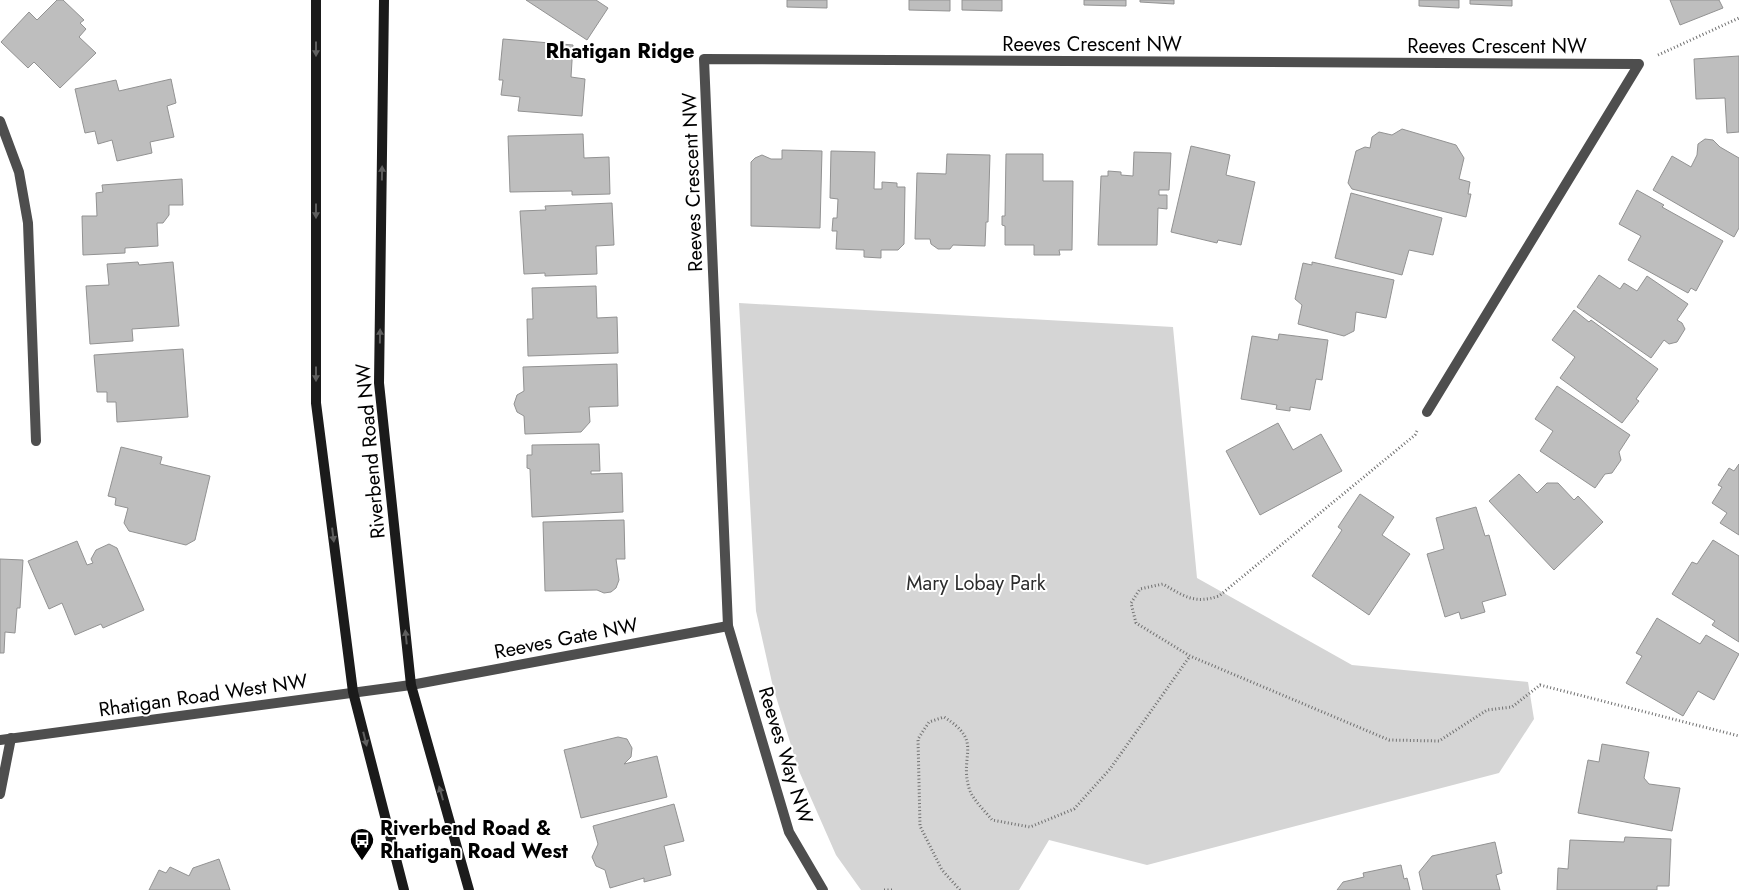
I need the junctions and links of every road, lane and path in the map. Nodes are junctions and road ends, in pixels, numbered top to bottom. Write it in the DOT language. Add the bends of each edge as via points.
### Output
graph roads {
  1 [pos="316,0"];
  2 [pos="384,0"];
  3 [pos="1739,18"];
  4 [pos="1639,64"];
  5 [pos="0,121"];
  6 [pos="1427,412"];
  7 [pos="36,442"];
  8 [pos="728,626"];
  9 [pos="1190,656"];
  10 [pos="411,686"];
  11 [pos="353,692"];
  12 [pos="1739,736"];
  13 [pos="5,739"];
  14 [pos="0,794"];
  15 [pos="404,890"];
  16 [pos="469,890"];
  17 [pos="823,890"];
  18 [pos="884,890"];
  19 [pos="892,890"];
  20 [pos="960,890"];
  1 -- 11 [label="main road, one-way" via="316,402"];
  10 -- 2 [label="main road, Riverbend Road NW, one-way" via="379,383"];
  3 -- 4 [label="path"];
  4 -- 6 [label="street"];
  4 -- 8 [label="street, Reeves Crescent NW" via="704,59"];
  5 -- 7 [label="street" via="19,172 28,223"];
  6 -- 9 [label="path" via="1415,435 1219,596 1202,602 1163,584 1140,589 1131,603 1136,623"];
  8 -- 10 [label="street, Reeves Gate NW"];
  8 -- 17 [label="street, Reeves Way NW" via="790,832"];
  9 -- 12 [label="path" via="1390,740 1439,741 1487,710 1512,707 1540,685"];
  9 -- 20 [label="path" via="1110,769 1074,809 1030,827 992,820 969,790 968,741 960,726 944,716 929,722 918,738 920,826 942,870"];
  10 -- 11 [label="street, Rhatigan Road West NW"];
  16 -- 10 [label="main road, Riverbend Road NW, one-way"];
  11 -- 13 [label="street, Rhatigan Road West NW"];
  11 -- 15 [label="main road, one-way"];
  13 -- 14 [label="street"];
  18 -- 19 [label="path"];
}
